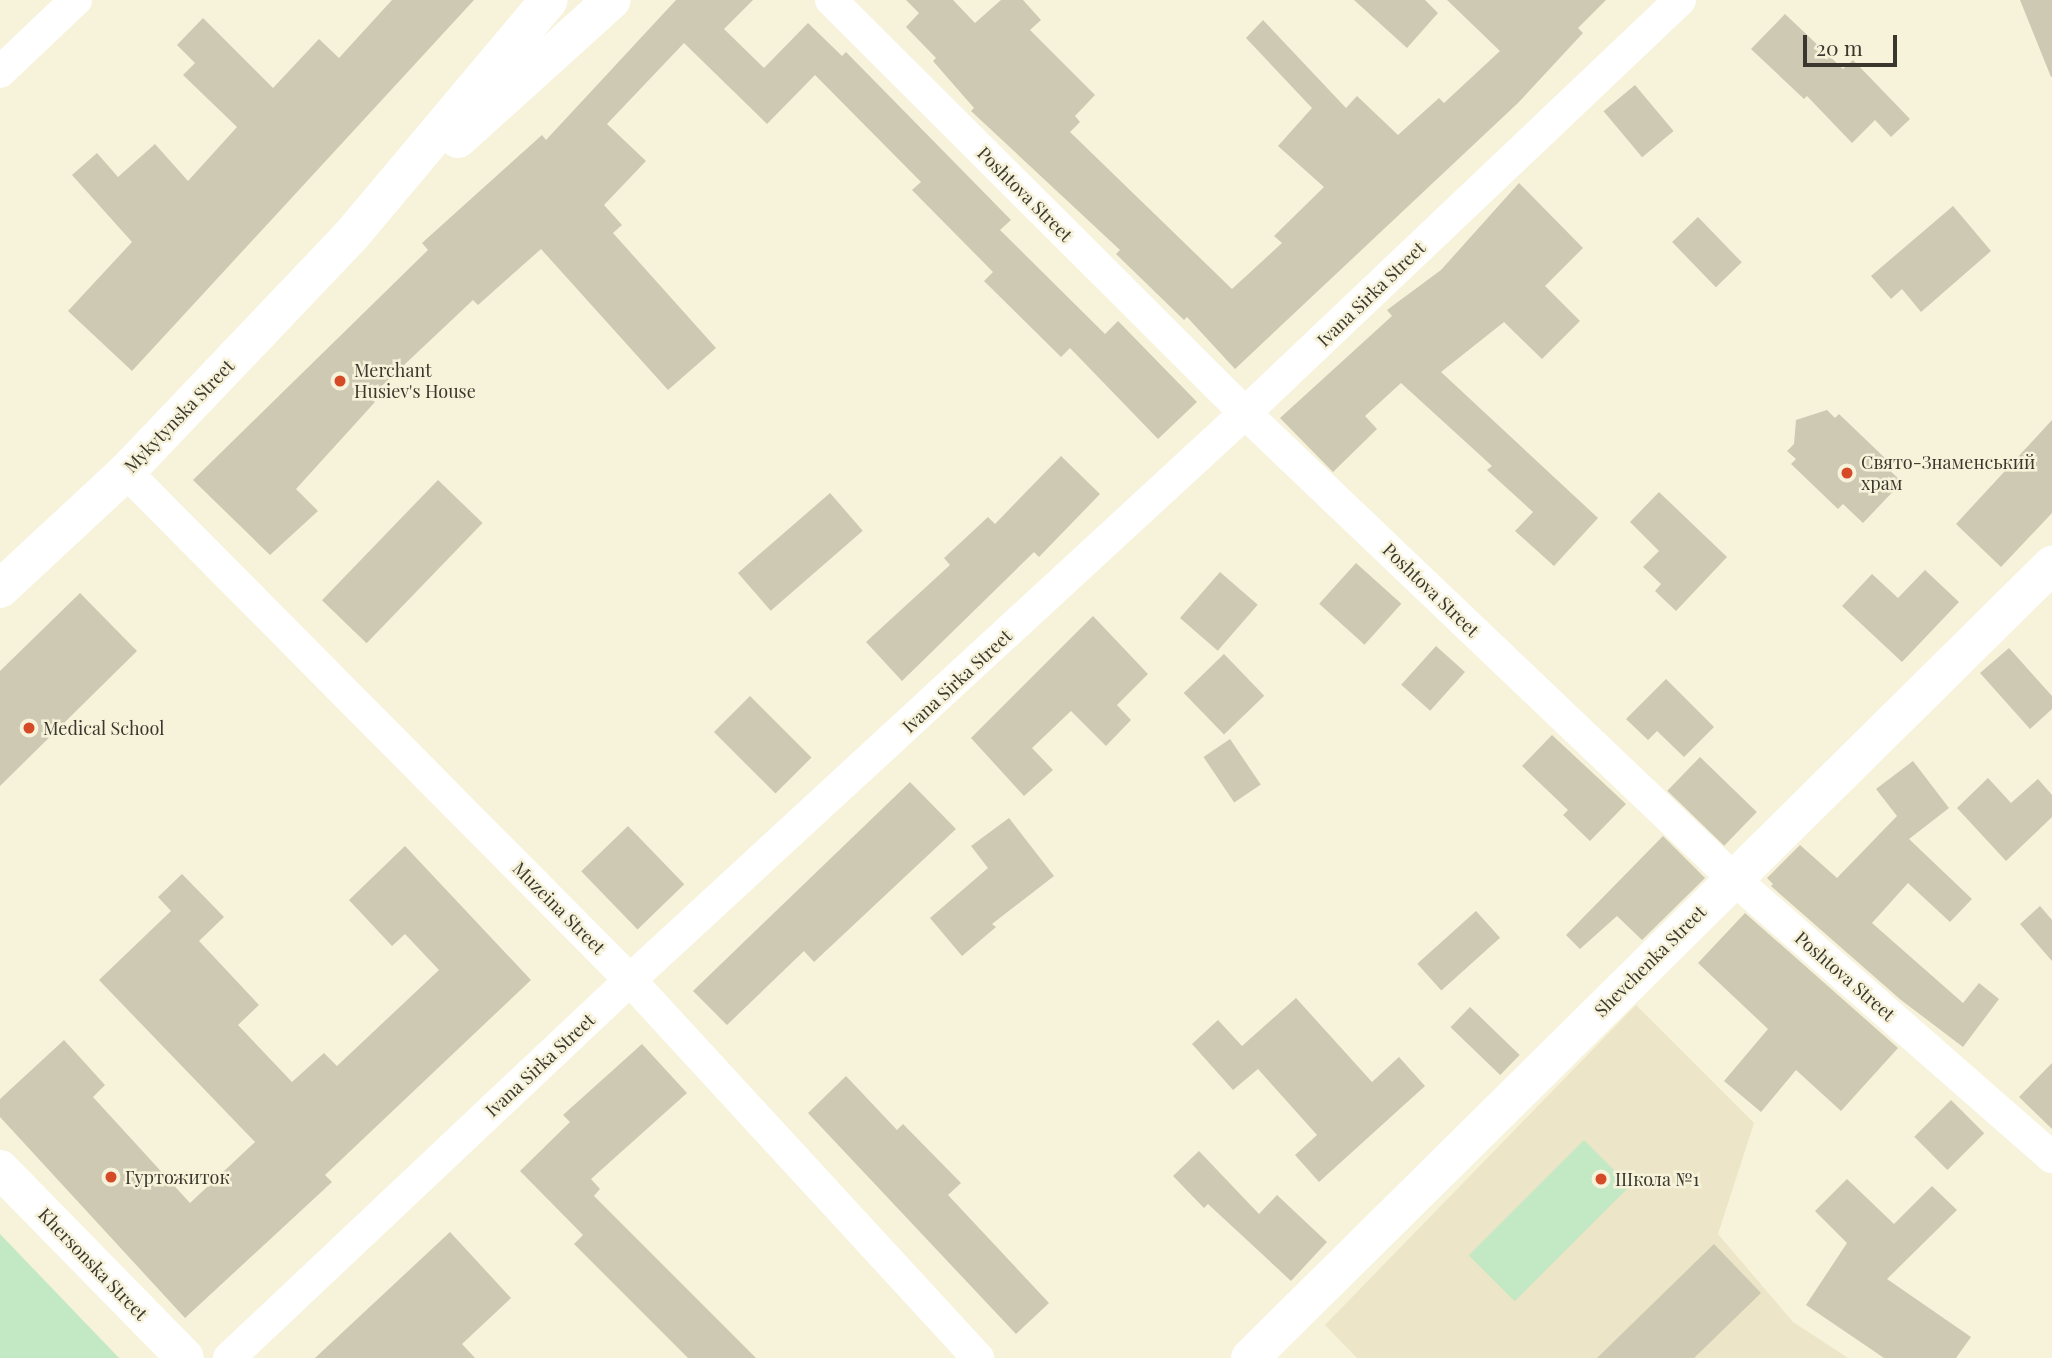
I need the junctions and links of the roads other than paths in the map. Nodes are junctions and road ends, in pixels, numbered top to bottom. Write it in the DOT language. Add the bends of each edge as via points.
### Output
graph roads {
  1 [pos="76,0"];
  2 [pos="549,0"];
  3 [pos="612,0"];
  4 [pos="831,0"];
  5 [pos="1680,0"];
  6 [pos="0,72"];
  7 [pos="351,237"];
  8 [pos="1245,413"];
  9 [pos="126,472"];
  10 [pos="2052,565"];
  11 [pos="0,589"];
  12 [pos="1733,878"];
  13 [pos="630,980"];
  14 [pos="2052,1157"];
  15 [pos="0,1169"];
  16 [pos="185,1358"];
  17 [pos="229,1358"];
  18 [pos="978,1358"];
  19 [pos="1250,1358"];
  1 -- 6 [label="street"];
  2 -- 7 [label="street, Mykytynska Street"];
  3 -- 7 [label="street, Mykytynska Street"];
  4 -- 8 [label="street, Poshtova Street"];
  5 -- 8 [label="street, Ivana Sirka Street"];
  7 -- 9 [label="street, Mykytynska Street"];
  8 -- 12 [label="street, Poshtova Street"];
  8 -- 13 [label="street, Ivana Sirka Street"];
  9 -- 11 [label="street, Mykytynska Street"];
  9 -- 13 [label="street, Muzeina Street"];
  10 -- 12 [label="street, Shevchenka Street"];
  12 -- 14 [label="street, Poshtova Street"];
  12 -- 19 [label="street, Shevchenka Street"];
  13 -- 17 [label="street, Ivana Sirka Street"];
  13 -- 18 [label="street, Muzeina Street"];
  15 -- 16 [label="street, Khersonska Street"];
}
